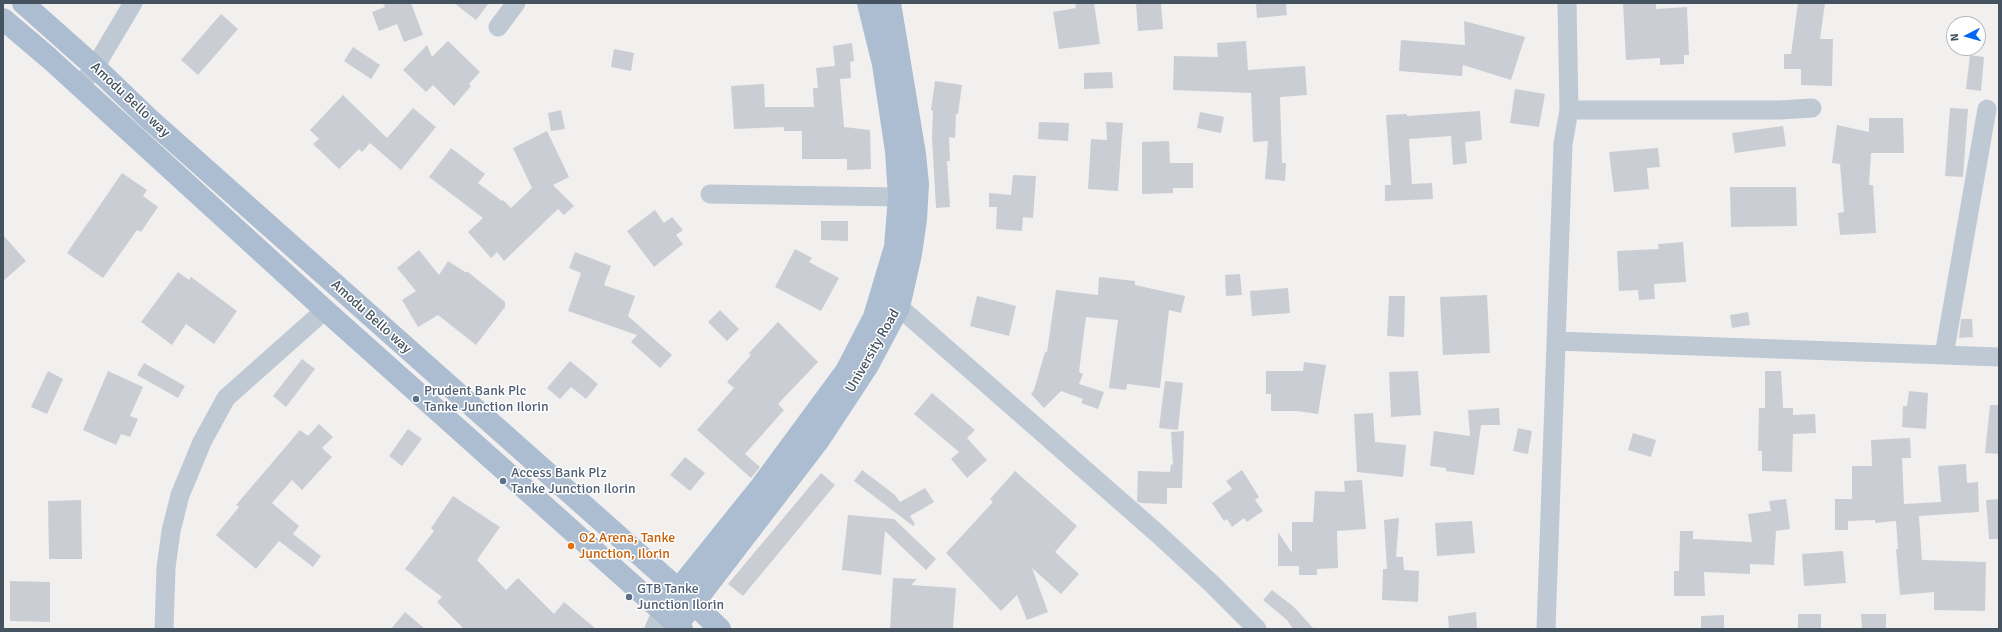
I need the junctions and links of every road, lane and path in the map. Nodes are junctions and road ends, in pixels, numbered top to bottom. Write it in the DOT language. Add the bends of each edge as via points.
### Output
graph roads {
  1 [pos="23,3"];
  2 [pos="133,3"];
  3 [pos="516,3"];
  4 [pos="868,3"];
  5 [pos="890,3"];
  6 [pos="1567,3"];
  7 [pos="3,19"];
  8 [pos="498,27"];
  9 [pos="95,67"];
  10 [pos="80,86"];
  11 [pos="1812,108"];
  12 [pos="1987,109"];
  13 [pos="1568,110"];
  14 [pos="710,194"];
  15 [pos="899,197"];
  16 [pos="899,307"];
  17 [pos="325,310"];
  18 [pos="1556,341"];
  19 [pos="1944,354"];
  20 [pos="1999,357"];
  21 [pos="678,589"];
  22 [pos="693,604"];
  23 [pos="668,625"];
  24 [pos="164,629"];
  25 [pos="720,629"];
  26 [pos="1257,629"];
  27 [pos="1546,629"];
  1 -- 9 [label="main road, Amodu Bello way"];
  2 -- 9 [label="street"];
  3 -- 8 [label="street"];
  4 -- 15 [label="main road, University Road" via="883,64 896,151"];
  5 -- 16 [label="main road, University Road" via="918,184 913,240"];
  6 -- 13 [label="street"];
  7 -- 10 [label="main road, Amodu Bello way"];
  9 -- 10 [label="street"];
  9 -- 21 [label="main road, Amodu Bello way" via="148,118"];
  10 -- 17 [label="main road, Amodu Bello way"];
  11 -- 13 [label="street"];
  12 -- 19 [label="street"];
  13 -- 18 [label="street" via="1563,144"];
  14 -- 15 [label="street"];
  15 -- 21 [label="main road, University Road" via="895,247 887,277 874,317 846,371 759,489"];
  16 -- 22 [label="main road, University Road" via="867,367 820,440"];
  16 -- 26 [label="street" via="1158,534"];
  17 -- 23 [label="main road, Amodu Bello way"];
  17 -- 24 [label="street" via="226,398 202,442 180,495 170,530"];
  18 -- 19 [label="street"];
  18 -- 27 [label="street"];
  19 -- 20 [label="street"];
  21 -- 22 [label="main road, Amodu Bello way"];
  21 -- 23 [label="main road, University Road"];
  22 -- 23 [label="main road, University Road"];
  22 -- 25 [label="main road, Amodu Bello way"];
}
